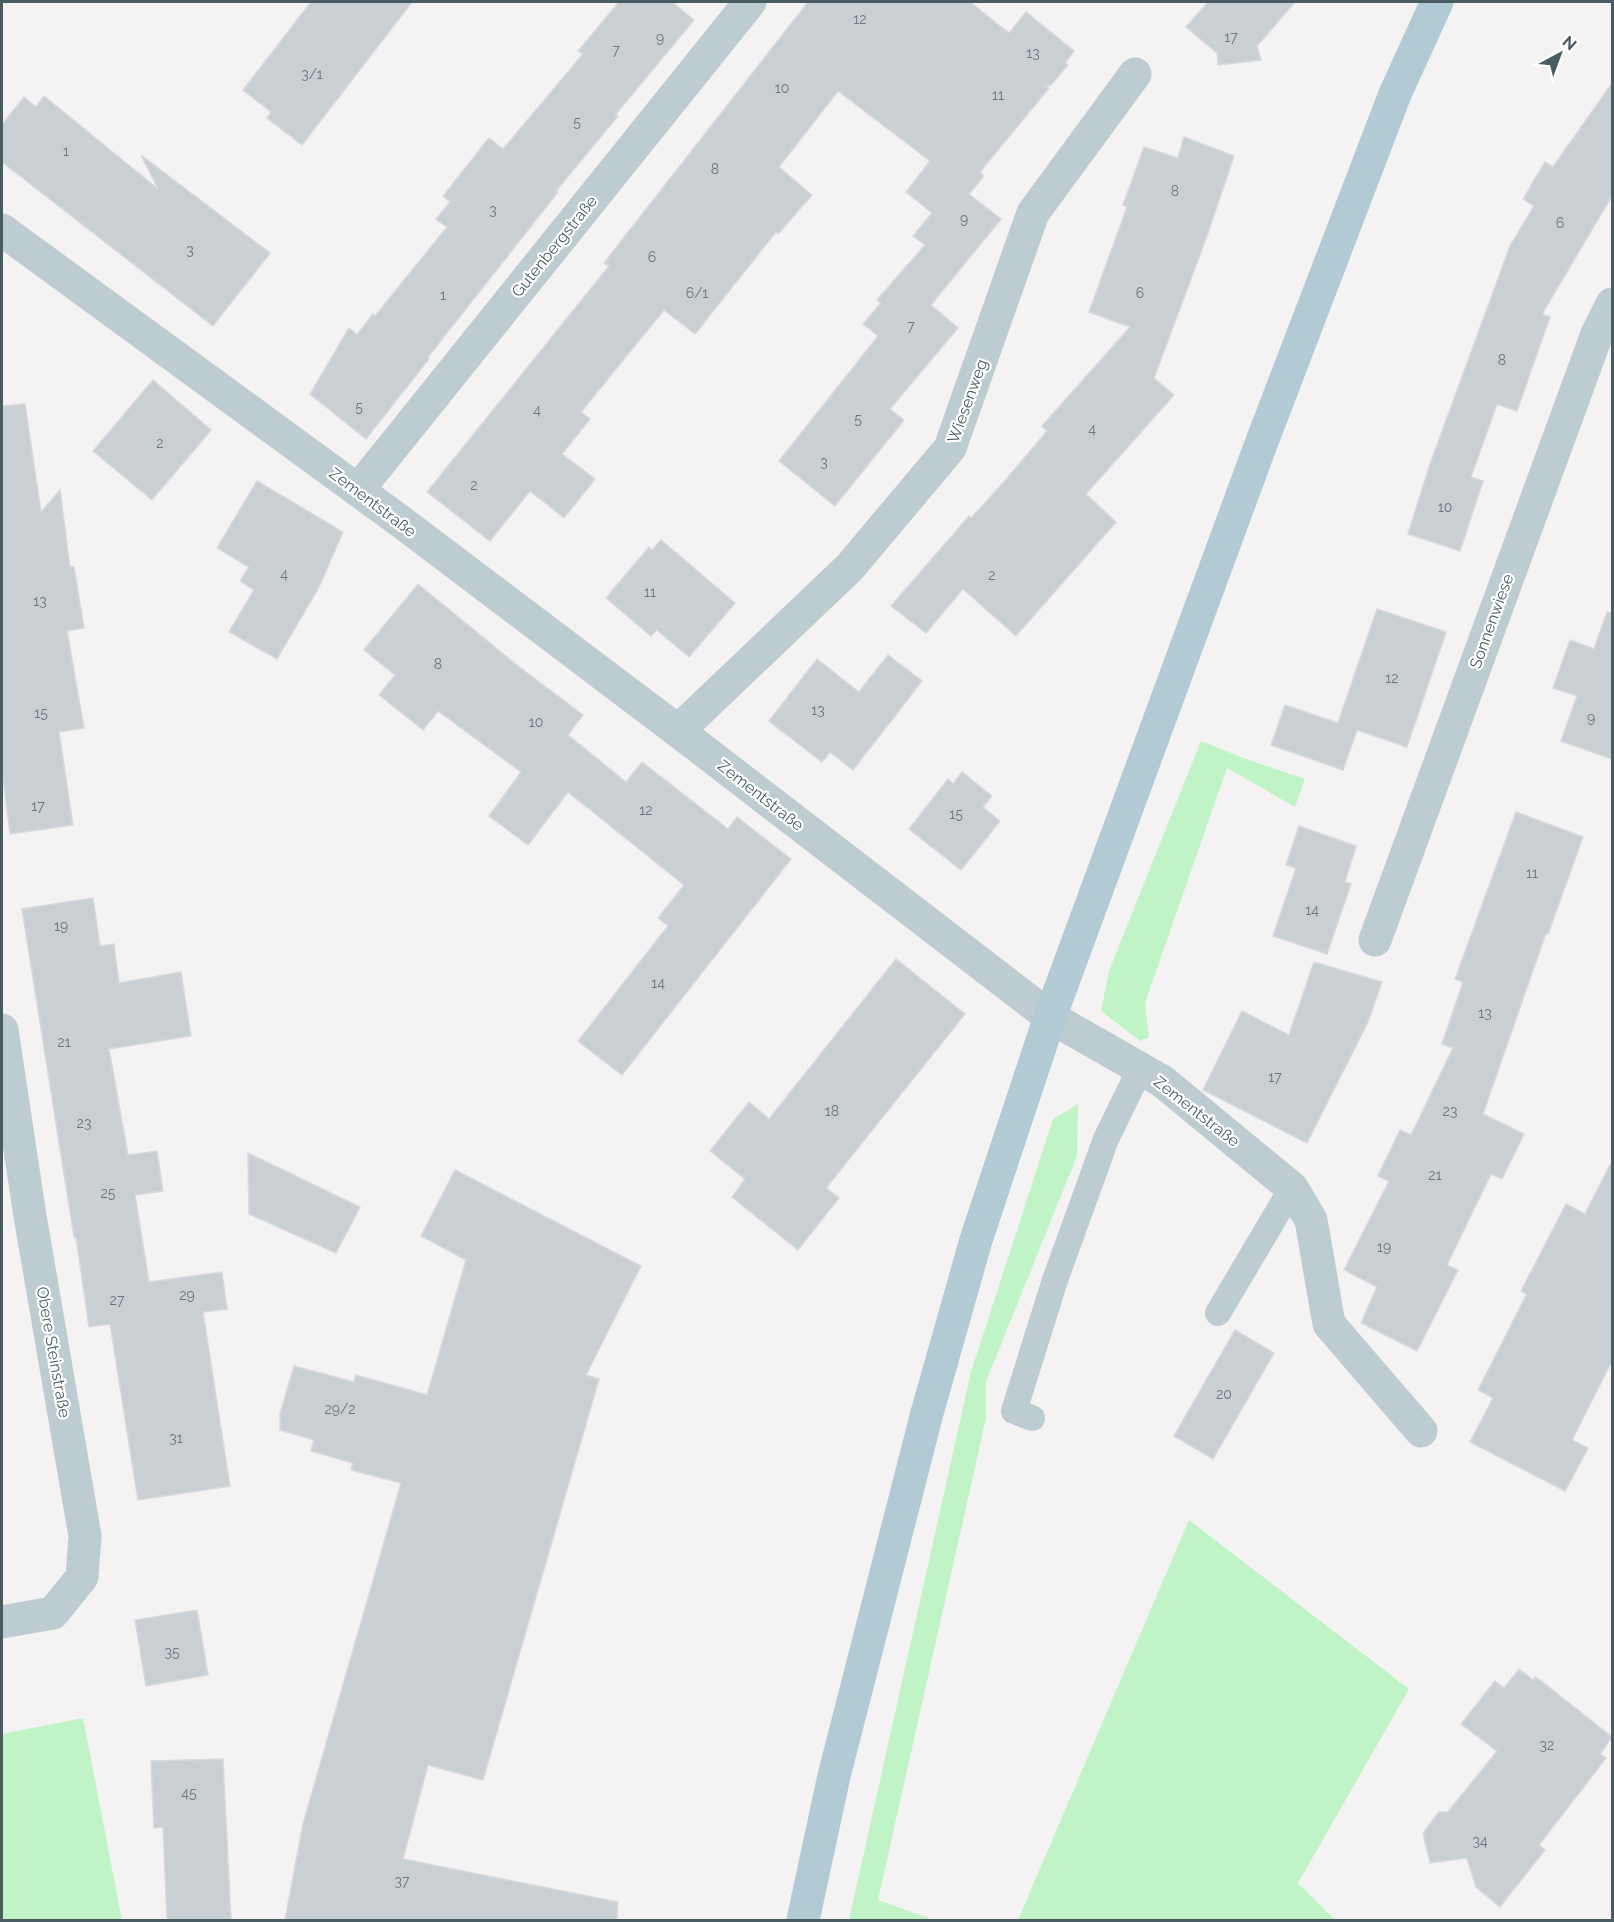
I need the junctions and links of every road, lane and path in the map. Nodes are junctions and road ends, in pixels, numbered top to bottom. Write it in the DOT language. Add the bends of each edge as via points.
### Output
graph roads {
  1 [pos="750,2"];
  2 [pos="1437,2"];
  3 [pos="1135,74"];
  4 [pos="2,230"];
  5 [pos="1612,304"];
  6 [pos="358,490"];
  7 [pos="678,731"];
  8 [pos="1375,940"];
  9 [pos="1050,1017"];
  10 [pos="2,1030"];
  11 [pos="1140,1069"];
  12 [pos="1292,1188"];
  13 [pos="1218,1313"];
  14 [pos="1032,1418"];
  15 [pos="1421,1431"];
  16 [pos="2,1622"];
  17 [pos="804,1920"];
  1 -- 6 [label="street, Gutenbergstraße"];
  2 -- 9 [label="main road" via="1395,94 1261,444"];
  3 -- 7 [label="street, Wiesenweg" via="1033,213 950,448 850,567"];
  4 -- 6 [label="street, Zementstraße"];
  5 -- 8 [label="street, Sonnenwiese" via="1597,334"];
  6 -- 7 [label="street, Zementstraße"];
  7 -- 9 [label="street, Zementstraße"];
  9 -- 11 [label="street, Zementstraße"];
  9 -- 17 [label="main road" via="976,1240 927,1413 834,1776"];
  10 -- 16 [label="street, Obere Steinstraße" via="85,1536 82,1576 52,1613"];
  11 -- 12 [label="street, Zementstraße" via="1162,1081"];
  11 -- 14 [label="lane" via="1106,1140 1055,1280 1014,1411"];
  12 -- 13 [label="lane"];
  12 -- 15 [label="street, Zementstraße" via="1311,1220 1329,1324"];
}
